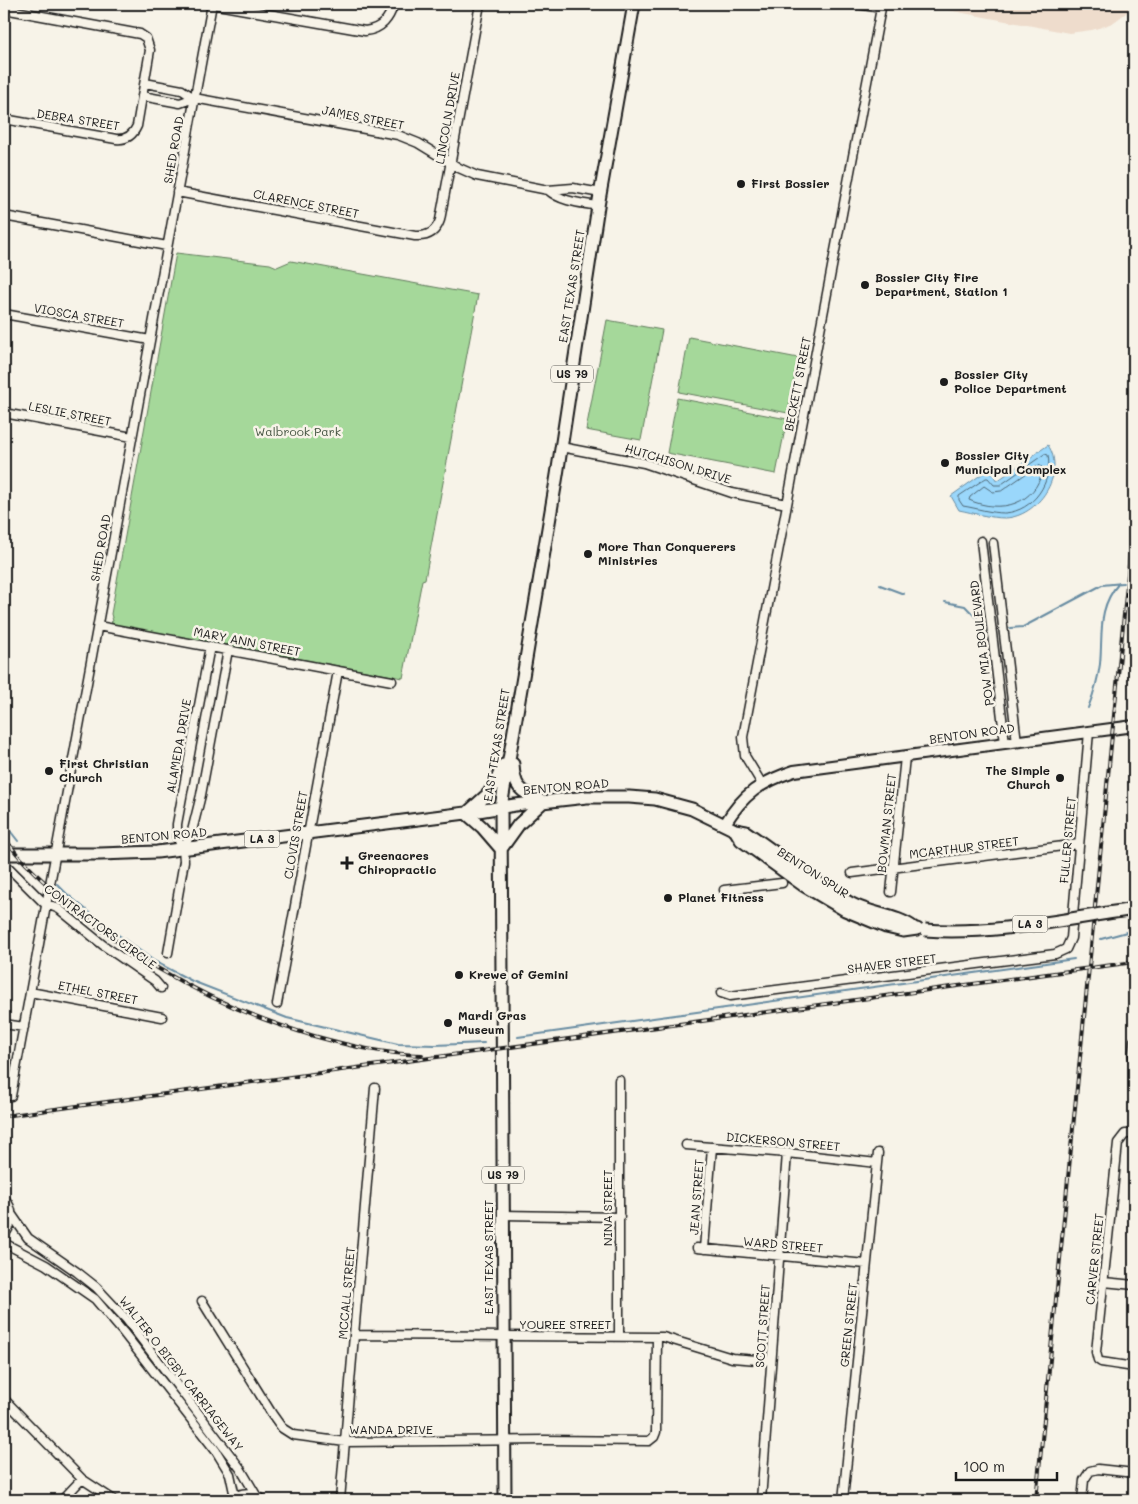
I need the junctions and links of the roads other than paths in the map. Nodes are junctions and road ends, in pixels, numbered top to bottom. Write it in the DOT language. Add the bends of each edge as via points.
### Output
graph roads {
  1 [pos="212,4"];
  2 [pos="394,4"];
  3 [pos="480,4"];
  4 [pos="634,4"];
  5 [pos="857,4"];
  6 [pos="4,9"];
  7 [pos="144,90"];
  8 [pos="194,98"];
  9 [pos="4,119"];
  10 [pos="451,163"];
  11 [pos="548,190"];
  12 [pos="177,192"];
  13 [pos="601,193"];
  14 [pos="598,206"];
  15 [pos="4,216"];
  16 [pos="431,233"];
  17 [pos="167,246"];
  18 [pos="4,314"];
  19 [pos="150,340"];
  20 [pos="4,413"];
  21 [pos="132,437"];
  22 [pos="561,446"];
  23 [pos="787,504"];
  24 [pos="981,541"];
  25 [pos="993,543"];
  26 [pos="98,626"];
  27 [pos="210,646"];
  28 [pos="228,650"];
  29 [pos="338,670"];
  30 [pos="392,681"];
  31 [pos="1134,726"];
  32 [pos="1089,732"];
  33 [pos="1017,742"];
  34 [pos="1005,743"];
  35 [pos="511,744"];
  36 [pos="905,757"];
  37 [pos="762,784"];
  38 [pos="542,802"];
  39 [pos="501,808"];
  40 [pos="466,813"];
  41 [pos="730,827"];
  42 [pos="308,834"];
  43 [pos="1079,844"];
  44 [pos="183,849"];
  45 [pos="500,849"];
  46 [pos="4,854"];
  47 [pos="56,854"];
  48 [pos="4,863"];
  49 [pos="893,868"];
  50 [pos="852,873"];
  51 [pos="782,882"];
  52 [pos="724,890"];
  53 [pos="891,892"];
  54 [pos="47,904"];
  55 [pos="1134,909"];
  56 [pos="1066,949"];
  57 [pos="168,952"];
  58 [pos="161,988"];
  59 [pos="30,992"];
  60 [pos="721,993"];
  61 [pos="277,1004"];
  62 [pos="162,1017"];
  63 [pos="4,1024"];
  64 [pos="24,1027"];
  65 [pos="1134,1041"];
  66 [pos="1134,1063"];
  67 [pos="619,1080"];
  68 [pos="375,1088"];
  69 [pos="11,1096"];
  70 [pos="1134,1134"];
  71 [pos="686,1145"];
  72 [pos="712,1147"];
  73 [pos="787,1153"];
  74 [pos="878,1153"];
  75 [pos="877,1162"];
  76 [pos="4,1198"];
  77 [pos="12,1215"];
  78 [pos="503,1215"];
  79 [pos="620,1217"];
  80 [pos="4,1235"];
  81 [pos="4,1244"];
  82 [pos="701,1248"];
  83 [pos="779,1256"];
  84 [pos="866,1264"];
  85 [pos="1104,1282"];
  86 [pos="1134,1285"];
  87 [pos="202,1301"];
  88 [pos="355,1335"];
  89 [pos="620,1336"];
  90 [pos="504,1337"];
  91 [pos="658,1337"];
  92 [pos="771,1361"];
  93 [pos="1134,1367"];
  94 [pos="4,1399"];
  95 [pos="504,1440"];
  96 [pos="345,1442"];
  97 [pos="1134,1473"];
  98 [pos="82,1479"];
  99 [pos="261,1498"];
  100 [pos="232,1499"];
  101 [pos="62,1500"];
  102 [pos="114,1500"];
  103 [pos="340,1500"];
  104 [pos="505,1500"];
  105 [pos="760,1500"];
  106 [pos="843,1500"];
  107 [pos="1082,1500"];
  1 -- 2 [label="street" via="365,31 383,24"];
  1 -- 8 [label="street, SHED ROAD"];
  3 -- 10 [label="street, LINCOLN DRIVE"];
  4 -- 13 [label="main road, EAST TEXAS STREET / US 79"];
  5 -- 23 [label="street, BECKETT STREET" via="881,8"];
  6 -- 7 [label="street" via="140,34 146,38 150,50"];
  7 -- 8 [label="street, JAMES STREET" via="182,90"];
  7 -- 8 [label="street, JAMES STREET" via="180,102"];
  7 -- 9 [label="street, DEBRA STREET" via="135,130 120,140"];
  8 -- 10 [label="street, JAMES STREET" via="398,136 418,143"];
  8 -- 12 [label="street, SHED ROAD"];
  10 -- 11 [label="street, JAMES STREET" via="476,176"];
  10 -- 16 [label="street, LINCOLN DRIVE" via="440,220"];
  11 -- 13 [label="street, JAMES STREET" via="573,188"];
  11 -- 14 [label="street, JAMES STREET" via="564,200"];
  12 -- 16 [label="street, CLARENCE STREET" via="416,236"];
  12 -- 17 [label="street, SHED ROAD"];
  13 -- 14 [label="main road, EAST TEXAS STREET / US 79"];
  14 -- 22 [label="main road, EAST TEXAS STREET / US 79"];
  15 -- 17 [label="street"];
  17 -- 19 [label="street, SHED ROAD"];
  18 -- 19 [label="street, VIOSCA STREET"];
  19 -- 21 [label="street, SHED ROAD"];
  20 -- 21 [label="street, LESLIE STREET"];
  21 -- 26 [label="street, SHED ROAD"];
  22 -- 23 [label="street, HUTCHISON DRIVE" via="644,463 732,493"];
  22 -- 35 [label="main road, EAST TEXAS STREET / US 79"];
  23 -- 37 [label="street, BECKETT STREET" via="743,738 745,756"];
  24 -- 34 [label="street, POW MIA BOULEVARD"];
  25 -- 33 [label="street, POW MIA BOULEVARD"];
  26 -- 27 [label="street, MARY ANN STREET"];
  26 -- 47 [label="street, SHED ROAD"];
  27 -- 28 [label="street, MARY ANN STREET"];
  27 -- 44 [label="street, ALAMEDA DRIVE" via="177,824 177,837"];
  28 -- 29 [label="street, MARY ANN STREET"];
  28 -- 44 [label="street, ALAMEDA DRIVE" via="201,795 192,832"];
  29 -- 30 [label="street, MARY ANN STREET"];
  29 -- 42 [label="street, CLOVIS STREET"];
  31 -- 32 [label="main road, BENTON ROAD"];
  32 -- 33 [label="main road, BENTON ROAD"];
  32 -- 43 [label="street, FULLER STREET"];
  33 -- 34 [label="main road, BENTON ROAD"];
  34 -- 36 [label="main road, BENTON ROAD"];
  35 -- 38 [label="main road" via="517,785"];
  35 -- 39 [label="main road, EAST TEXAS STREET / US 79"];
  35 -- 40 [label="main road" via="495,784"];
  36 -- 37 [label="main road, BENTON ROAD" via="794,771"];
  36 -- 49 [label="street, BOWMAN STREET"];
  37 -- 41 [label="main road, BENTON ROAD" via="735,808"];
  38 -- 39 [label="main road, BENTON ROAD / LA 3"];
  38 -- 41 [label="main road, BENTON ROAD / LA 3" via="587,797 655,799 692,809"];
  38 -- 45 [label="main road"];
  39 -- 40 [label="main road, BENTON ROAD / LA 3"];
  39 -- 45 [label="main road, EAST TEXAS STREET / US 79"];
  40 -- 42 [label="main road, BENTON ROAD / LA 3"];
  40 -- 45 [label="main road"];
  41 -- 55 [label="main road, BENTON SPUR / LA 3, bridge" via="741,840 810,889 845,910 903,931 990,929"];
  42 -- 44 [label="main road, BENTON ROAD / LA 3"];
  42 -- 61 [label="street, CLOVIS STREET"];
  43 -- 49 [label="street, MCARTHUR STREET"];
  43 -- 56 [label="street, FULLER STREET" via="1071,938"];
  44 -- 47 [label="main road, BENTON ROAD / LA 3"];
  44 -- 57 [label="street, ALAMEDA DRIVE" via="183,868"];
  45 -- 78 [label="main road, EAST TEXAS STREET / US 79"];
  46 -- 47 [label="main road, BENTON ROAD / LA 3"];
  47 -- 54 [label="street, SHED ROAD"];
  48 -- 54 [label="street, CONTRACTORS CIRCLE"];
  49 -- 50 [label="street, MCARTHUR STREET"];
  49 -- 53 [label="street, BOWMAN STREET"];
  51 -- 52 [label="street"];
  54 -- 58 [label="street, CONTRACTORS CIRCLE" via="59,909"];
  54 -- 59 [label="street, SHED ROAD"];
  56 -- 60 [label="street, SHAVER STREET" via="1055,954 739,995"];
  59 -- 62 [label="street, ETHEL STREET"];
  59 -- 64 [label="street, SHED ROAD"];
  63 -- 64 [label="street"];
  64 -- 69 [label="street, SHED ROAD"];
  65 -- 66 [label="street"];
  67 -- 79 [label="street, NINA STREET"];
  68 -- 88 [label="street, MCCALL STREET"];
  70 -- 85 [label="street, CARVER STREET" via="1124,1134 1118,1143"];
  71 -- 72 [label="street, DICKERSON STREET"];
  72 -- 73 [label="street, DICKERSON STREET"];
  72 -- 82 [label="street, JEAN STREET"];
  73 -- 75 [label="street, DICKERSON STREET"];
  73 -- 83 [label="street, SCOTT STREET"];
  74 -- 75 [label="street, GREEN STREET"];
  75 -- 84 [label="street, GREEN STREET"];
  76 -- 77 [label="street, WALTER O BIGBY CARRIAGEWAY"];
  77 -- 80 [label="street"];
  77 -- 99 [label="street, WALTER O BIGBY CARRIAGEWAY" via="28,1238 96,1287 122,1314"];
  78 -- 79 [label="street"];
  78 -- 90 [label="main road, EAST TEXAS STREET / US 79"];
  79 -- 89 [label="street, NINA STREET"];
  81 -- 100 [label="street, WALTER O BIGBY CARRIAGEWAY" via="46,1265 95,1299 216,1451 230,1474"];
  82 -- 83 [label="street, WARD STREET"];
  83 -- 84 [label="street, WARD STREET"];
  83 -- 92 [label="street, SCOTT STREET"];
  84 -- 106 [label="street, GREEN STREET"];
  85 -- 86 [label="street"];
  85 -- 93 [label="street, CARVER STREET" via="1096,1352 1098,1360"];
  87 -- 96 [label="street, WANDA DRIVE" via="282,1428 293,1435"];
  88 -- 90 [label="street, YOUREE STREET"];
  88 -- 96 [label="street, MCCALL STREET"];
  89 -- 90 [label="street, YOUREE STREET"];
  89 -- 91 [label="street, YOUREE STREET"];
  90 -- 95 [label="main road, EAST TEXAS STREET / US 79"];
  91 -- 92 [label="street, YOUREE STREET" via="732,1358"];
  91 -- 95 [label="street, WANDA DRIVE" via="656,1432 652,1440"];
  92 -- 105 [label="street, SCOTT STREET"];
  94 -- 98 [label="street"];
  95 -- 96 [label="street, WANDA DRIVE"];
  95 -- 104 [label="main road, EAST TEXAS STREET / US 79"];
  96 -- 103 [label="street, MCCALL STREET"];
  97 -- 107 [label="street" via="1090,1471 1084,1480"];
  98 -- 101 [label="street"];
  98 -- 102 [label="street"];
  99 -- 100 [label="street, WALTER O BIGBY CARRIAGEWAY" via="249,1493"];
}
